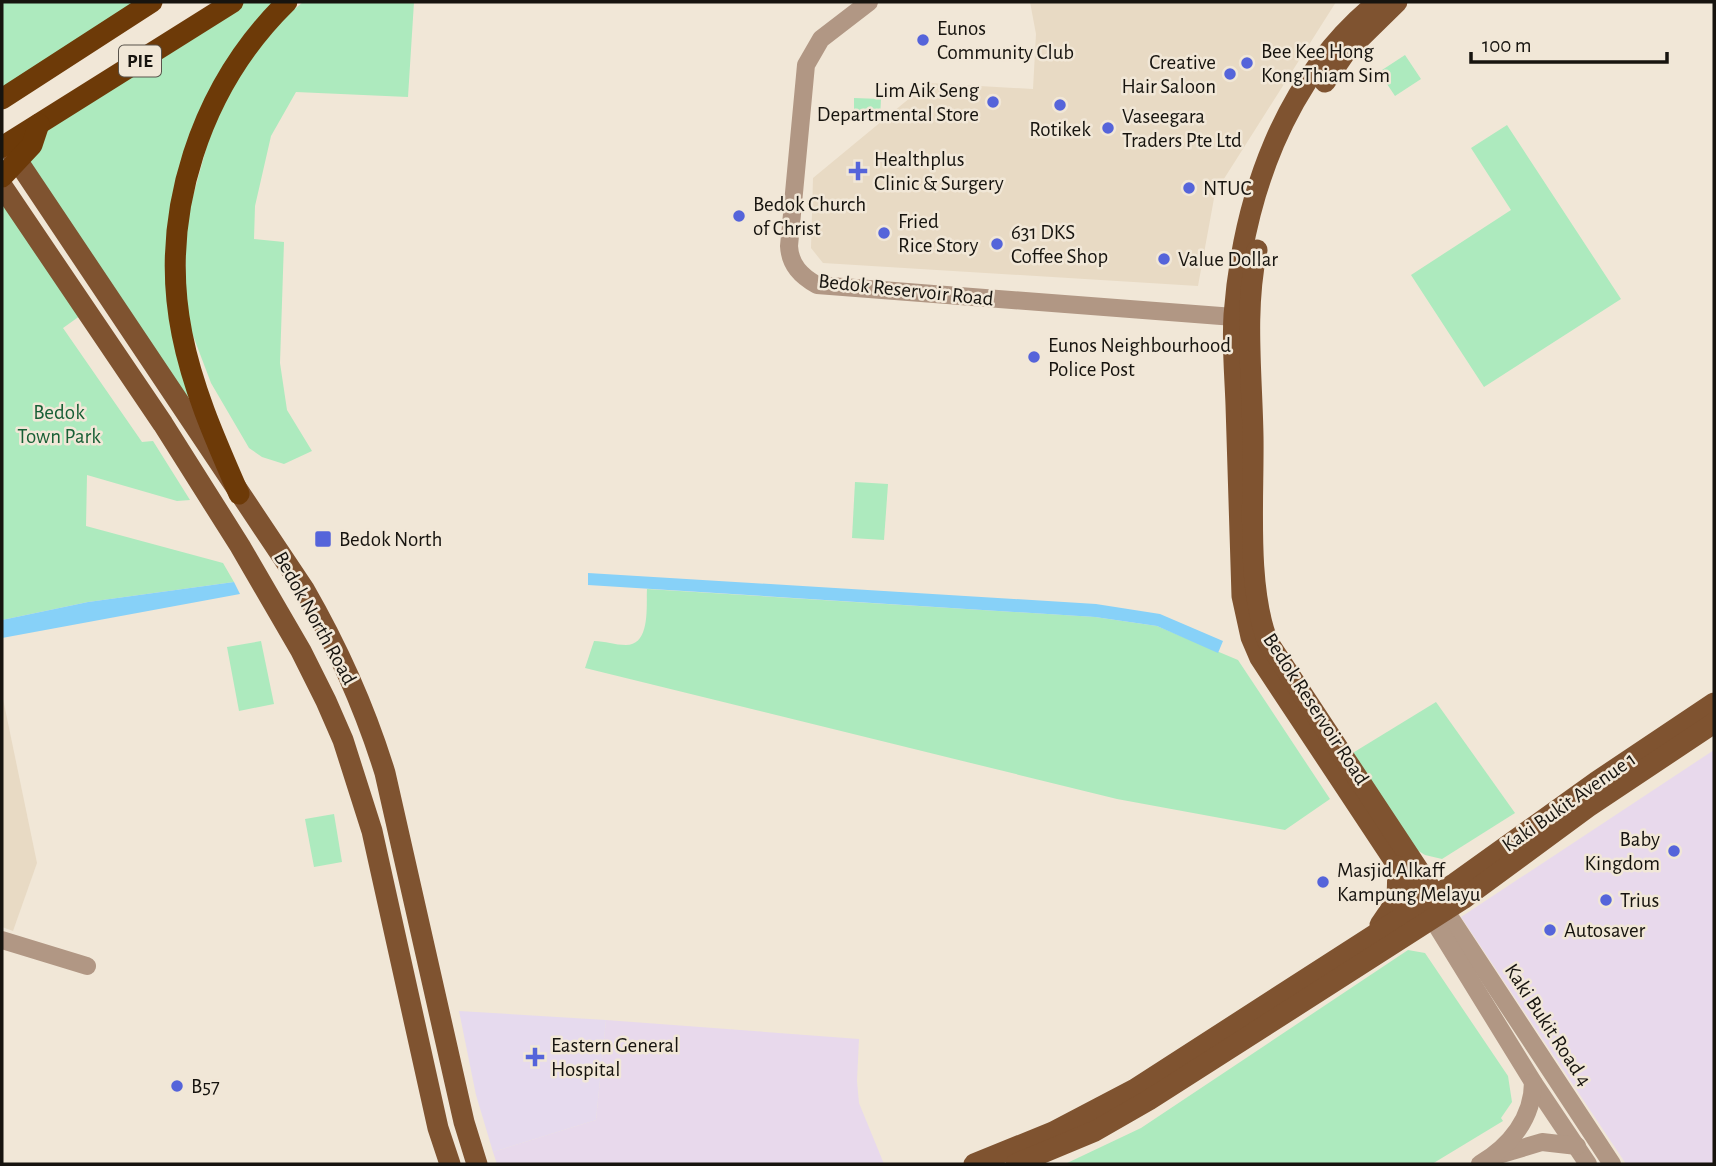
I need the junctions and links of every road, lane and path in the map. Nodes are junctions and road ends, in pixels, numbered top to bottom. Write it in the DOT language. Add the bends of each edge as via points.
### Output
graph roads {
  1 [pos="152,2"];
  2 [pos="233,2"];
  3 [pos="287,2"];
  4 [pos="869,2"];
  5 [pos="1378,2"];
  6 [pos="1397,2"];
  7 [pos="2,99"];
  8 [pos="39,124"];
  9 [pos="2,138"];
  10 [pos="2,147"];
  11 [pos="2,177"];
  12 [pos="2,186"];
  13 [pos="1242,318"];
  14 [pos="239,494"];
  15 [pos="1714,703"];
  16 [pos="1714,723"];
  17 [pos="1397,861"];
  18 [pos="1434,906"];
  19 [pos="2,940"];
  20 [pos="1367,940"];
  21 [pos="2,951"];
  22 [pos="1533,1082"];
  23 [pos="1577,1146"];
  24 [pos="1485,1161"];
  25 [pos="450,1164"];
  26 [pos="477,1164"];
  27 [pos="974,1164"];
  28 [pos="1016,1164"];
  29 [pos="1588,1164"];
  30 [pos="1612,1164"];
  1 -- 7 [label="highway, PIE"];
  2 -- 8 [label="highway, PIE"];
  3 -- 14 [label="highway" via="241,54 211,107 186,179 178,238 178,310 188,359"];
  4 -- 13 [label="street, Bedok Reservoir Road" via="821,39 806,65 789,246 790,257 807,279 817,285 890,292"];
  5 -- 13 [label="main road, Bedok Reservoir Road" via="1332,46 1274,139 1253,200 1240,262"];
  6 -- 13 [label="main road, Bedok Reservoir Road" via="1345,54 1287,144 1267,203"];
  8 -- 10 [label="highway, PIE"];
  8 -- 11 [label="highway" via="32,145"];
  9 -- 14 [label="main road, Bedok North Road"];
  12 -- 25 [label="main road, Bedok North Road" via="240,546 326,701 372,831"];
  13 -- 17 [label="main road, Bedok Reservoir Road" via="1242,596 1251,637 1270,673"];
  13 -- 18 [label="main road, Bedok Reservoir Road" via="1262,625 1268,642"];
  14 -- 26 [label="main road, Bedok North Road" via="317,612 372,729"];
  15 -- 18 [label="main road, Kaki Bukit Avenue 1"];
  16 -- 18 [label="main road, Kaki Bukit Avenue 1"];
  17 -- 18 [label="main road, Bedok Reservoir Road"];
  17 -- 20 [label="main road" via="1397,900"];
  18 -- 20 [label="main road"];
  18 -- 22 [label="street, Kaki Bukit Road 4"];
  18 -- 28 [label="main road" via="1127,1114"];
  18 -- 30 [label="street, Kaki Bukit Road 4"];
  19 -- 21 [label="street" via="54,954 85,971"];
  20 -- 27 [label="main road" via="1116,1100"];
  22 -- 23 [label="street, Kaki Bukit Road 4"];
  22 -- 24 [label="street" via="1520,1128"];
  23 -- 24 [label="street" via="1542,1142"];
  23 -- 29 [label="street, Kaki Bukit Road 4"];
}
